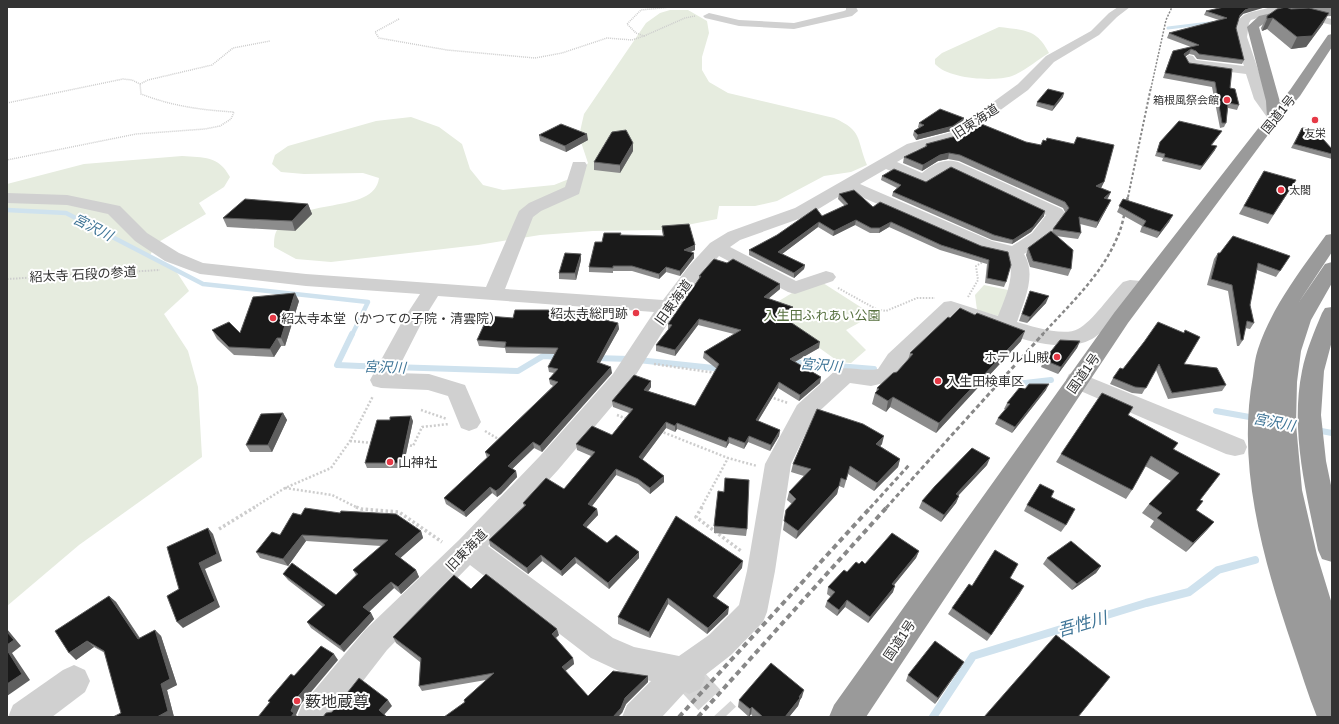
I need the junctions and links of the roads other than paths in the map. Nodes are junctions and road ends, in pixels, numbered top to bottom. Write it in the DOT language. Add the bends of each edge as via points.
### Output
graph roads {
  1 [pos="851,7"];
  2 [pos="1125,7"];
  3 [pos="1276,10"];
  4 [pos="1332,10"];
  5 [pos="710,16"];
  6 [pos="1332,22"];
  7 [pos="1332,38"];
  8 [pos="1332,55"];
  9 [pos="1189,59"];
  10 [pos="1318,60"];
  11 [pos="1252,71"];
  12 [pos="1274,117"];
  13 [pos="884,163"];
  14 [pos="579,165"];
  15 [pos="847,185"];
  16 [pos="7,198"];
  17 [pos="1332,239"];
  18 [pos="717,247"];
  19 [pos="1014,252"];
  20 [pos="1332,268"];
  21 [pos="824,278"];
  22 [pos="1144,286"];
  23 [pos="433,289"];
  24 [pos="493,294"];
  25 [pos="668,308"];
  26 [pos="1332,314"];
  27 [pos="1005,326"];
  28 [pos="1077,380"];
  29 [pos="463,422"];
  30 [pos="1235,447"];
  31 [pos="1332,550"];
  32 [pos="465,552"];
  33 [pos="1332,651"];
  34 [pos="686,675"];
  35 [pos="74,682"];
  36 [pos="1332,713"];
  37 [pos="25,717"];
  38 [pos="314,717"];
  39 [pos="639,717"];
  40 [pos="846,717"];
  1 -- 5 [label="street" via="852,11 848,14 794,26 739,23"];
  2 -- 13 [label="street, 旧東海道" via="1095,33 1050,59 1023,87 962,132 949,138 912,147"];
  3 -- 4 [label="highway, bridge"];
  3 -- 6 [label="street"];
  3 -- 11 [label="street" via="1247,18 1243,23 1241,37"];
  3 -- 12 [label="highway" via="1256,23 1253,28 1273,101"];
  7 -- 10 [label="highway, 国道1号"];
  8 -- 10 [label="highway"];
  9 -- 11 [label="street" via="1191,63"];
  10 -- 12 [label="highway, 国道1号"];
  11 -- 12 [label="street" via="1261,99"];
  12 -- 22 [label="highway, 国道1号"];
  13 -- 15 [label="street, 旧東海道"];
  13 -- 19 [label="street" via="924,180 938,167 952,166 1056,213 1035,241"];
  14 -- 24 [label="street" via="573,190 535,207 524,215"];
  15 -- 18 [label="street, 旧東海道" via="801,212 734,236"];
  15 -- 19 [label="street" via="992,246"];
  16 -- 23 [label="street" via="67,200 114,210 141,237 172,256 200,268 306,280"];
  17 -- 36 [label="highway" via="1291,299 1268,351 1261,393 1260,439 1274,540 1299,621"];
  18 -- 21 [label="street" via="795,288"];
  18 -- 25 [label="street, 旧東海道"];
  19 -- 27 [label="street" via="1020,262 1019,286"];
  20 -- 33 [label="highway" via="1314,293 1297,328 1287,366 1283,413 1284,460 1293,518"];
  22 -- 27 [label="street" via="1130,286 1086,334 1078,338 1042,336"];
  22 -- 28 [label="highway, 国道1号"];
  23 -- 24 [label="street"];
  23 -- 29 [label="street" via="381,380 429,382 457,391 465,409"];
  24 -- 25 [label="street"];
  25 -- 32 [label="street, 旧東海道" via="621,380 549,463"];
  26 -- 31 [label="highway" via="1320,341 1312,373 1310,403 1312,444"];
  27 -- 34 [label="street" via="951,307 896,359 885,375 871,378 845,375 808,409 778,464 752,612"];
  28 -- 30 [label="street"];
  28 -- 40 [label="highway, 国道1号"];
  32 -- 34 [label="street" via="602,648 632,662"];
  32 -- 38 [label="street, 旧東海道" via="376,640"];
  34 -- 39 [label="street"];
  35 -- 37 [label="street"];
}
